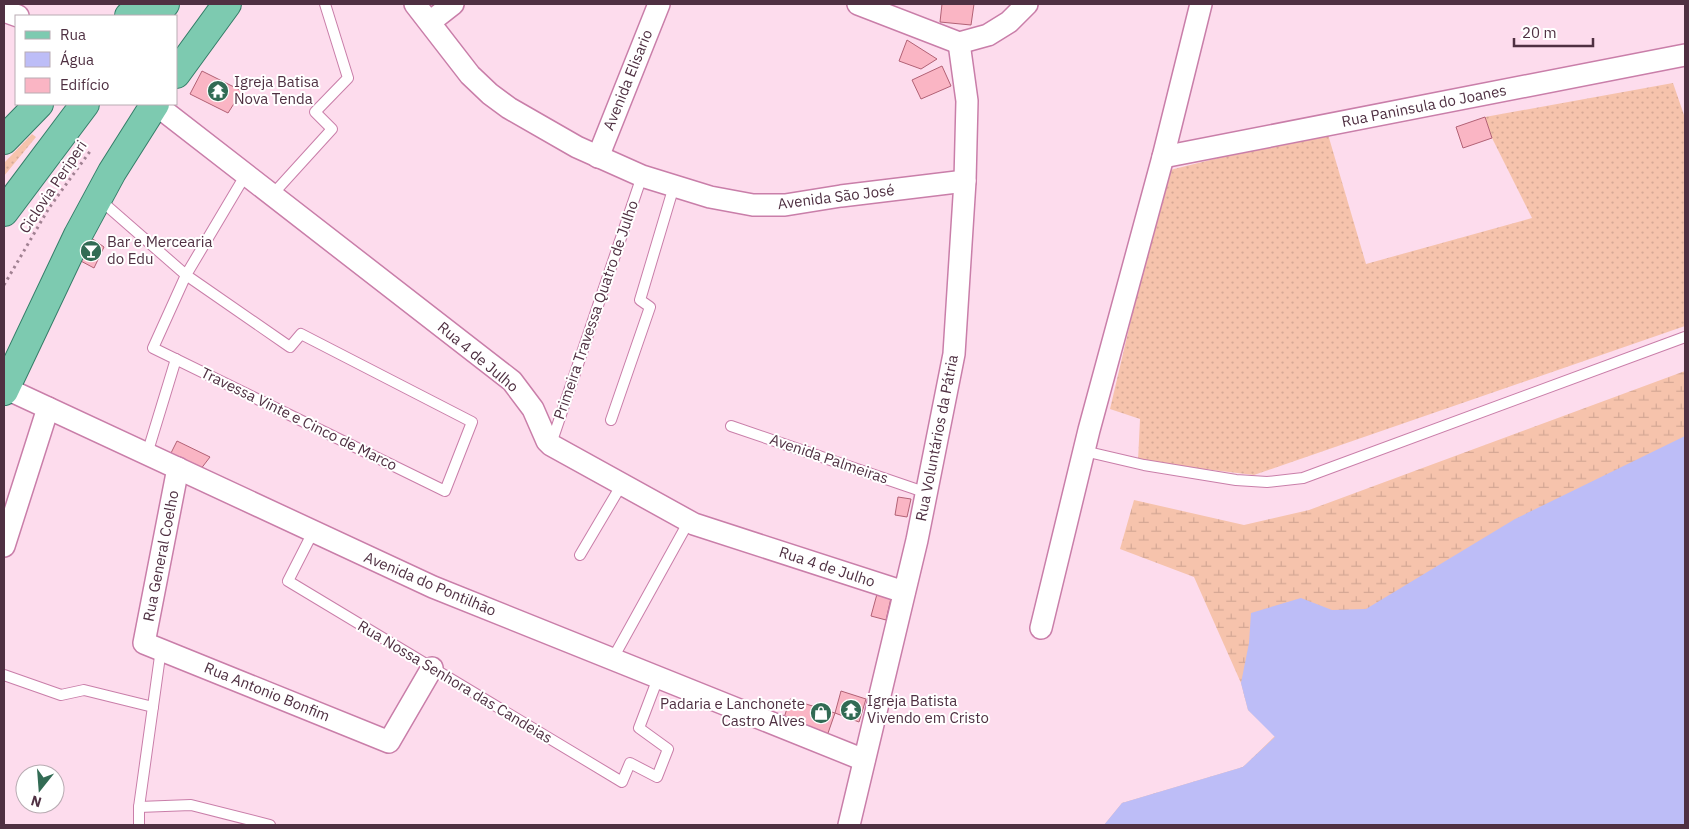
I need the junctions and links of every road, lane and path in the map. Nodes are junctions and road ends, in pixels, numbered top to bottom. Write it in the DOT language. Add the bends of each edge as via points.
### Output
graph roads {
  1 [pos="142,4"];
  2 [pos="164,4"];
  3 [pos="227,4"];
  4 [pos="325,4"];
  5 [pos="415,4"];
  6 [pos="453,4"];
  7 [pos="659,4"];
  8 [pos="858,4"];
  9 [pos="1027,4"];
  10 [pos="1201,4"];
  11 [pos="886,9"];
  12 [pos="130,15"];
  13 [pos="155,15"];
  14 [pos="430,22"];
  15 [pos="959,43"];
  16 [pos="1685,55"];
  17 [pos="178,71"];
  18 [pos="38,105"];
  19 [pos="84,105"];
  20 [pos="154,105"];
  21 [pos="156,105"];
  22 [pos="4,140"];
  23 [pos="92,148"];
  24 [pos="598,157"];
  25 [pos="1163,157"];
  26 [pos="246,174"];
  27 [pos="642,176"];
  28 [pos="964,181"];
  29 [pos="674,186"];
  30 [pos="272,195"];
  31 [pos="98,199"];
  32 [pos="4,212"];
  33 [pos="186,275"];
  34 [pos="4,285"];
  35 [pos="1685,337"];
  36 [pos="176,359"];
  37 [pos="5,390"];
  38 [pos="48,408"];
  39 [pos="611,420"];
  40 [pos="731,426"];
  41 [pos="551,445"];
  42 [pos="1084,451"];
  43 [pos="147,454"];
  44 [pos="178,468"];
  45 [pos="622,484"];
  46 [pos="927,493"];
  47 [pos="688,521"];
  48 [pos="313,532"];
  49 [pos="4,546"];
  50 [pos="580,555"];
  51 [pos="904,592"];
  52 [pos="1041,628"];
  53 [pos="153,646"];
  54 [pos="612,660"];
  55 [pos="432,668"];
  56 [pos="4,675"];
  57 [pos="658,678"];
  58 [pos="153,707"];
  59 [pos="864,760"];
  60 [pos="139,807"];
  61 [pos="140,825"];
  62 [pos="270,825"];
  63 [pos="849,825"];
  1 -- 12 [label="main road"];
  2 -- 13 [label="main road"];
  3 -- 17 [label="main road"];
  4 -- 30 [label="lane" via="348,78 315,112 332,129"];
  5 -- 14 [label="street, Avenida São José"];
  6 -- 14 [label="street"];
  7 -- 24 [label="street, Avenida Elisario"];
  8 -- 11 [label="street"];
  9 -- 15 [label="street" via="1009,22 988,35"];
  10 -- 25 [label="street"];
  11 -- 15 [label="street"];
  14 -- 24 [label="street, Avenida São José" via="470,75 490,94"];
  15 -- 28 [label="street, Rua Voluntários da Pátria" via="967,101"];
  16 -- 25 [label="street, Rua Paninsula do Joanes"];
  18 -- 22 [label="main road"];
  19 -- 32 [label="main road"];
  20 -- 31 [label="main road"];
  21 -- 26 [label="street, Rua 4 de Julho"];
  23 -- 34 [label="path, Ciclovia Periperi" via="49,208"];
  24 -- 27 [label="street, Avenida São José"];
  25 -- 42 [label="street"];
  26 -- 30 [label="street, Rua 4 de Julho"];
  26 -- 33 [label="lane"];
  27 -- 29 [label="street, Avenida São José"];
  27 -- 41 [label="lane, Primeira Travessa Quatro de Julho"];
  28 -- 29 [label="street, Avenida São José" via="785,205 753,205"];
  28 -- 46 [label="street, Rua Voluntários da Pátria" via="954,354"];
  29 -- 39 [label="lane" via="640,300 650,307"];
  30 -- 41 [label="street, Rua 4 de Julho" via="512,381 533,409"];
  31 -- 33 [label="lane"];
  31 -- 37 [label="main road"];
  33 -- 36 [label="lane, Travessa Vinte e Cinco de Marco" via="153,348"];
  33 -- 36 [label="lane, Travessa Vinte e Cinco de Marco" via="290,348 301,334 472,422 445,491"];
  35 -- 42 [label="lane" via="1303,478 1267,482 1236,480 1144,465"];
  36 -- 43 [label="lane"];
  37 -- 38 [label="street, Avenida do Pontilhão"];
  38 -- 43 [label="street, Avenida do Pontilhão"];
  38 -- 49 [label="street"];
  40 -- 46 [label="lane, Avenida Palmeiras"];
  41 -- 45 [label="street, Rua 4 de Julho"];
  42 -- 52 [label="street"];
  43 -- 44 [label="street, Avenida do Pontilhão"];
  44 -- 48 [label="street, Avenida do Pontilhão"];
  44 -- 53 [label="street, Rua General Coelho"];
  45 -- 47 [label="street, Rua 4 de Julho"];
  45 -- 50 [label="lane"];
  46 -- 51 [label="street, Rua Voluntários da Pátria"];
  47 -- 51 [label="street, Rua 4 de Julho"];
  47 -- 54 [label="lane"];
  48 -- 54 [label="street, Avenida do Pontilhão" via="440,591"];
  48 -- 55 [label="lane, Rua Nossa Senhora das Candeias" via="288,581"];
  51 -- 59 [label="street, Rua Voluntários da Pátria"];
  53 -- 55 [label="street, Rua Antonio Bonfim" via="389,742"];
  53 -- 58 [label="lane, Rua General Coelho"];
  54 -- 57 [label="street, Avenida do Pontilhão"];
  55 -- 57 [label="lane, Rua Nossa Senhora das Candeias" via="622,782 630,763 657,777 668,749 639,728"];
  56 -- 58 [label="lane" via="61,695 84,690"];
  57 -- 59 [label="street, Avenida do Pontilhão"];
  58 -- 60 [label="lane, Rua General Coelho"];
  59 -- 63 [label="street, Rua Voluntários da Pátria"];
  60 -- 61 [label="lane, Rua General Coelho"];
  60 -- 62 [label="lane" via="190,805"];
}
